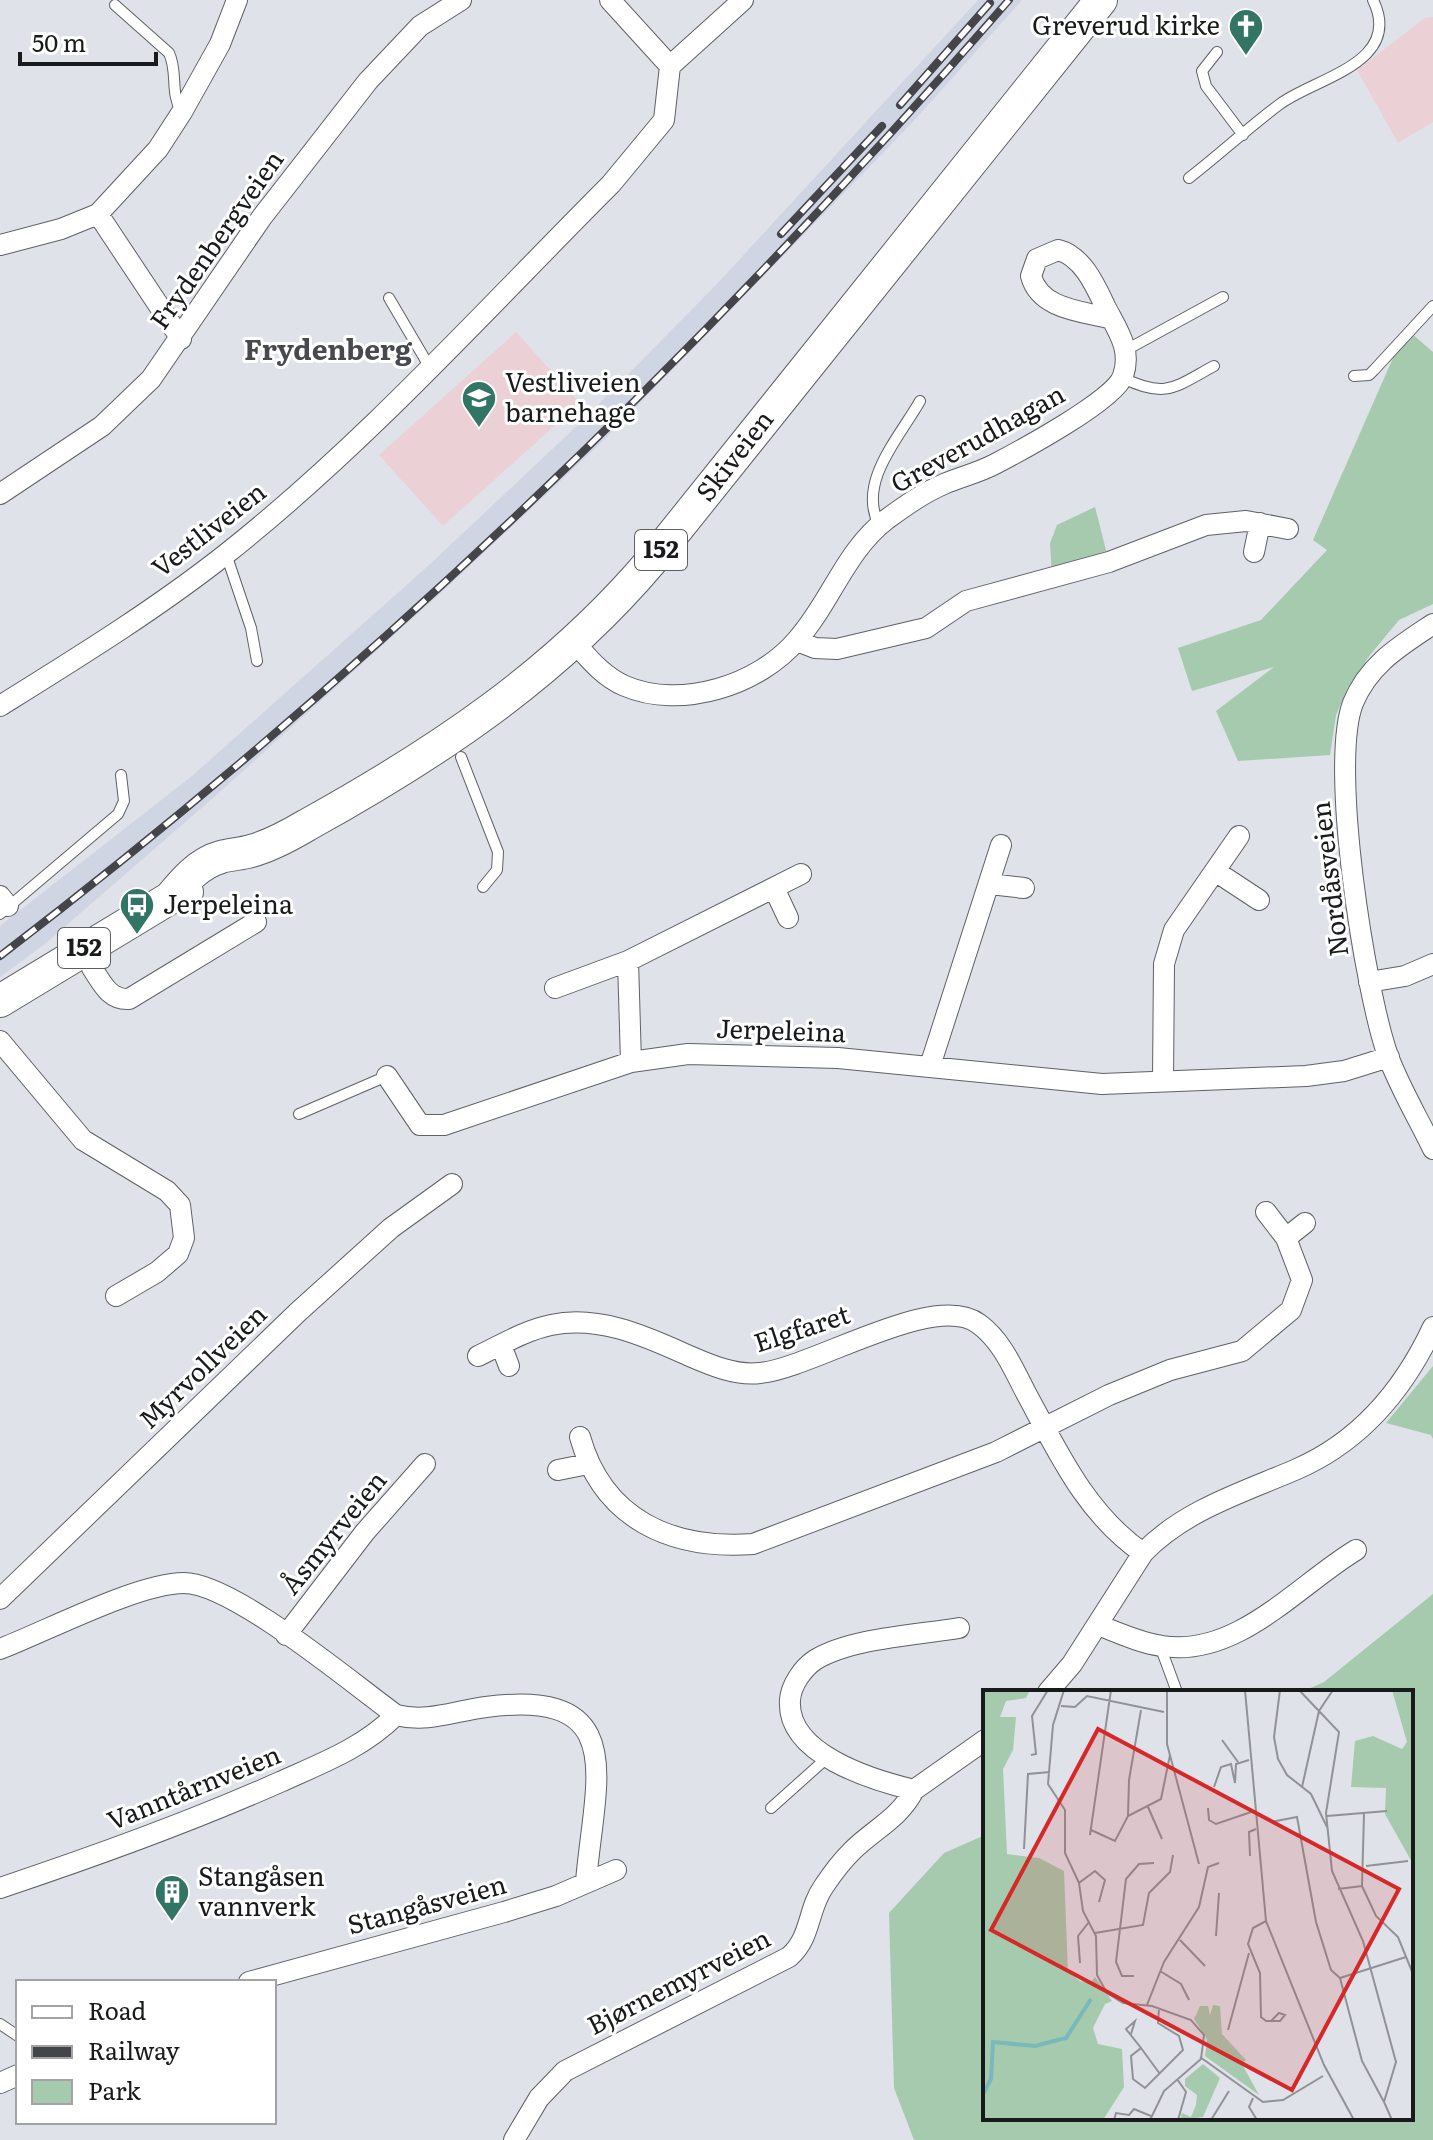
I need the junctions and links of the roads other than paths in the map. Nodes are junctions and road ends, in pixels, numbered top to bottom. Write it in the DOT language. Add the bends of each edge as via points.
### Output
graph roads {
  1 [pos="237,0"];
  2 [pos="461,0"];
  3 [pos="610,0"];
  4 [pos="743,0"];
  5 [pos="1101,0"];
  6 [pos="1373,0"];
  7 [pos="115,5"];
  8 [pos="1217,52"];
  9 [pos="670,66"];
  10 [pos="182,112"];
  11 [pos="1243,135"];
  12 [pos="1189,178"];
  13 [pos="98,214"];
  14 [pos="0,245"];
  15 [pos="1223,297"];
  16 [pos="389,298"];
  17 [pos="1433,306"];
  18 [pos="1112,319"];
  19 [pos="181,339"];
  20 [pos="1126,350"];
  21 [pos="429,366"];
  22 [pos="1214,366"];
  23 [pos="1354,376"];
  24 [pos="1123,378"];
  25 [pos="920,401"];
  26 [pos="0,494"];
  27 [pos="1260,523"];
  28 [pos="879,525"];
  29 [pos="1288,529"];
  30 [pos="1254,552"];
  31 [pos="226,554"];
  32 [pos="1432,625"];
  33 [pos="797,641"];
  34 [pos="575,643"];
  35 [pos="257,661"];
  36 [pos="0,706"];
  37 [pos="461,757"];
  38 [pos="121,775"];
  39 [pos="1239,836"];
  40 [pos="1001,845"];
  41 [pos="1215,871"];
  42 [pos="801,874"];
  43 [pos="990,884"];
  44 [pos="483,887"];
  45 [pos="774,888"];
  46 [pos="1024,888"];
  47 [pos="1259,900"];
  48 [pos="3,905"];
  49 [pos="788,918"];
  50 [pos="256,922"];
  51 [pos="628,961"];
  52 [pos="1433,964"];
  53 [pos="92,968"];
  54 [pos="1369,982"];
  55 [pos="555,988"];
  56 [pos="0,1001"];
  57 [pos="0,1041"];
  58 [pos="1389,1057"];
  59 [pos="631,1062"];
  60 [pos="930,1066"];
  61 [pos="387,1076"];
  62 [pos="1163,1079"];
  63 [pos="299,1114"];
  64 [pos="1433,1149"];
  65 [pos="452,1184"];
  66 [pos="1266,1212"];
  67 [pos="1305,1223"];
  68 [pos="1286,1238"];
  69 [pos="116,1296"];
  70 [pos="1433,1327"];
  71 [pos="501,1345"];
  72 [pos="478,1356"];
  73 [pos="509,1366"];
  74 [pos="1045,1429"];
  75 [pos="580,1437"];
  76 [pos="425,1464"];
  77 [pos="588,1464"];
  78 [pos="558,1470"];
  79 [pos="1356,1550"];
  80 [pos="1143,1553"];
  81 [pos="0,1599"];
  82 [pos="1098,1625"];
  83 [pos="959,1628"];
  84 [pos="286,1635"];
  85 [pos="1160,1646"];
  86 [pos="0,1649"];
  87 [pos="1049,1690"];
  88 [pos="1176,1690"];
  89 [pos="396,1715"];
  90 [pos="983,1741"];
  91 [pos="828,1757"];
  92 [pos="914,1790"];
  93 [pos="771,1808"];
  94 [pos="616,1870"];
  95 [pos="586,1882"];
  96 [pos="0,1888"];
  97 [pos="256,1980"];
  98 [pos="514,2140"];
  1 -- 10 [label="street" via="220,44"];
  2 -- 19 [label="street, Frydenbergveien" via="420,26 368,81 262,217"];
  3 -- 9 [label="street"];
  4 -- 9 [label="street"];
  5 -- 34 [label="main road, Skiveien / 152" via="653,559"];
  6 -- 11 [label="lane" via="1381,31 1364,55 1329,81 1280,103"];
  7 -- 10 [label="lane" via="169,53"];
  8 -- 11 [label="lane" via="1202,71 1206,86"];
  9 -- 21 [label="street, Vestliveien" via="664,120 651,140"];
  10 -- 13 [label="street" via="158,149"];
  11 -- 12 [label="lane"];
  13 -- 14 [label="street"];
  13 -- 19 [label="street"];
  15 -- 20 [label="lane"];
  16 -- 21 [label="lane"];
  17 -- 23 [label="lane" via="1369,375"];
  18 -- 20 [label="street"];
  19 -- 26 [label="street, Frydenbergveien" via="127,405"];
  20 -- 24 [label="street"];
  21 -- 31 [label="street, Vestliveien" via="312,480"];
  22 -- 24 [label="lane" via="1164,391"];
  24 -- 28 [label="street, Greverudhagan" via="1110,395 1059,427 993,465 942,484"];
  25 -- 28 [label="lane" via="874,482 873,510"];
  27 -- 29 [label="street"];
  27 -- 30 [label="street"];
  27 -- 33 [label="street" via="1206,525 1109,562 966,601 926,628 837,649"];
  28 -- 33 [label="street, Greverudhagan" via="846,563"];
  31 -- 35 [label="lane"];
  31 -- 36 [label="street, Vestliveien" via="110,637"];
  32 -- 54 [label="street, Nordåsveien" via="1408,638 1372,671 1353,704 1344,743 1348,820"];
  33 -- 34 [label="street, Greverudhagan" via="744,679 677,694 623,685"];
  34 -- 56 [label="main road, Skiveien / 152" via="519,691 429,754 304,827 252,851 219,857 190,874 170,898"];
  37 -- 44 [label="lane" via="498,852 497,870"];
  38 -- 48 [label="lane" via="124,801 118,814"];
  39 -- 41 [label="street"];
  40 -- 43 [label="street"];
  41 -- 47 [label="street"];
  41 -- 62 [label="street" via="1174,930 1164,964"];
  42 -- 45 [label="street"];
  43 -- 46 [label="street"];
  43 -- 60 [label="street"];
  45 -- 49 [label="street"];
  45 -- 51 [label="street"];
  50 -- 53 [label="street" via="129,999 111,995"];
  51 -- 55 [label="street"];
  51 -- 59 [label="street"];
  52 -- 54 [label="street"];
  54 -- 58 [label="street, Nordåsveien"];
  57 -- 69 [label="street" via="83,1140 167,1191 180,1205 184,1238 178,1254"];
  58 -- 62 [label="street, Jerpeleina" via="1306,1076"];
  58 -- 64 [label="street, Nordåsveien"];
  59 -- 60 [label="street, Jerpeleina" via="740,1053"];
  59 -- 61 [label="street, Jerpeleina" via="444,1125 420,1125"];
  60 -- 62 [label="street, Jerpeleina" via="1102,1084"];
  61 -- 63 [label="lane, Jerpeleina"];
  65 -- 81 [label="street, Myrvollveien" via="391,1228 298,1312"];
  66 -- 68 [label="street"];
  67 -- 68 [label="street"];
  68 -- 74 [label="street" via="1302,1280 1291,1310 1242,1351 1170,1370"];
  70 -- 80 [label="street" via="1392,1397 1348,1438 1301,1468 1196,1514"];
  71 -- 72 [label="street, Elgfaret"];
  71 -- 73 [label="street"];
  71 -- 74 [label="street, Elgfaret" via="550,1325 582,1323 643,1335 728,1371 760,1373 903,1323 956,1315 977,1322 1000,1343"];
  74 -- 77 [label="street" via="957,1468 753,1544 721,1546 629,1517 609,1498"];
  74 -- 80 [label="street, Elgfaret" via="1082,1493 1105,1522"];
  75 -- 77 [label="street"];
  76 -- 84 [label="street, Åsmyrveien"];
  77 -- 78 [label="street"];
  79 -- 85 [label="street" via="1243,1628 1210,1642"];
  80 -- 82 [label="street"];
  82 -- 85 [label="street"];
  82 -- 87 [label="street"];
  83 -- 91 [label="street" via="860,1645 807,1666 789,1709 803,1739"];
  84 -- 86 [label="street, Åsmyrveien" via="206,1585 183,1583 147,1589"];
  84 -- 89 [label="street, Åsmyrveien"];
  85 -- 88 [label="lane"];
  89 -- 95 [label="street" via="438,1718 536,1703 574,1714 591,1737 596,1789"];
  89 -- 96 [label="street, Vanntårnveien" via="378,1734 350,1750 193,1821"];
  90 -- 92 [label="street"];
  91 -- 92 [label="street"];
  91 -- 93 [label="lane"];
  92 -- 98 [label="street, Bjørnemyrveien" via="904,1809 852,1851 824,1886 810,1913 807,1935 789,1957 565,2071 539,2098"];
  94 -- 95 [label="street, Stangåsveien"];
  95 -- 97 [label="street, Stangåsveien" via="504,1912"];
}
